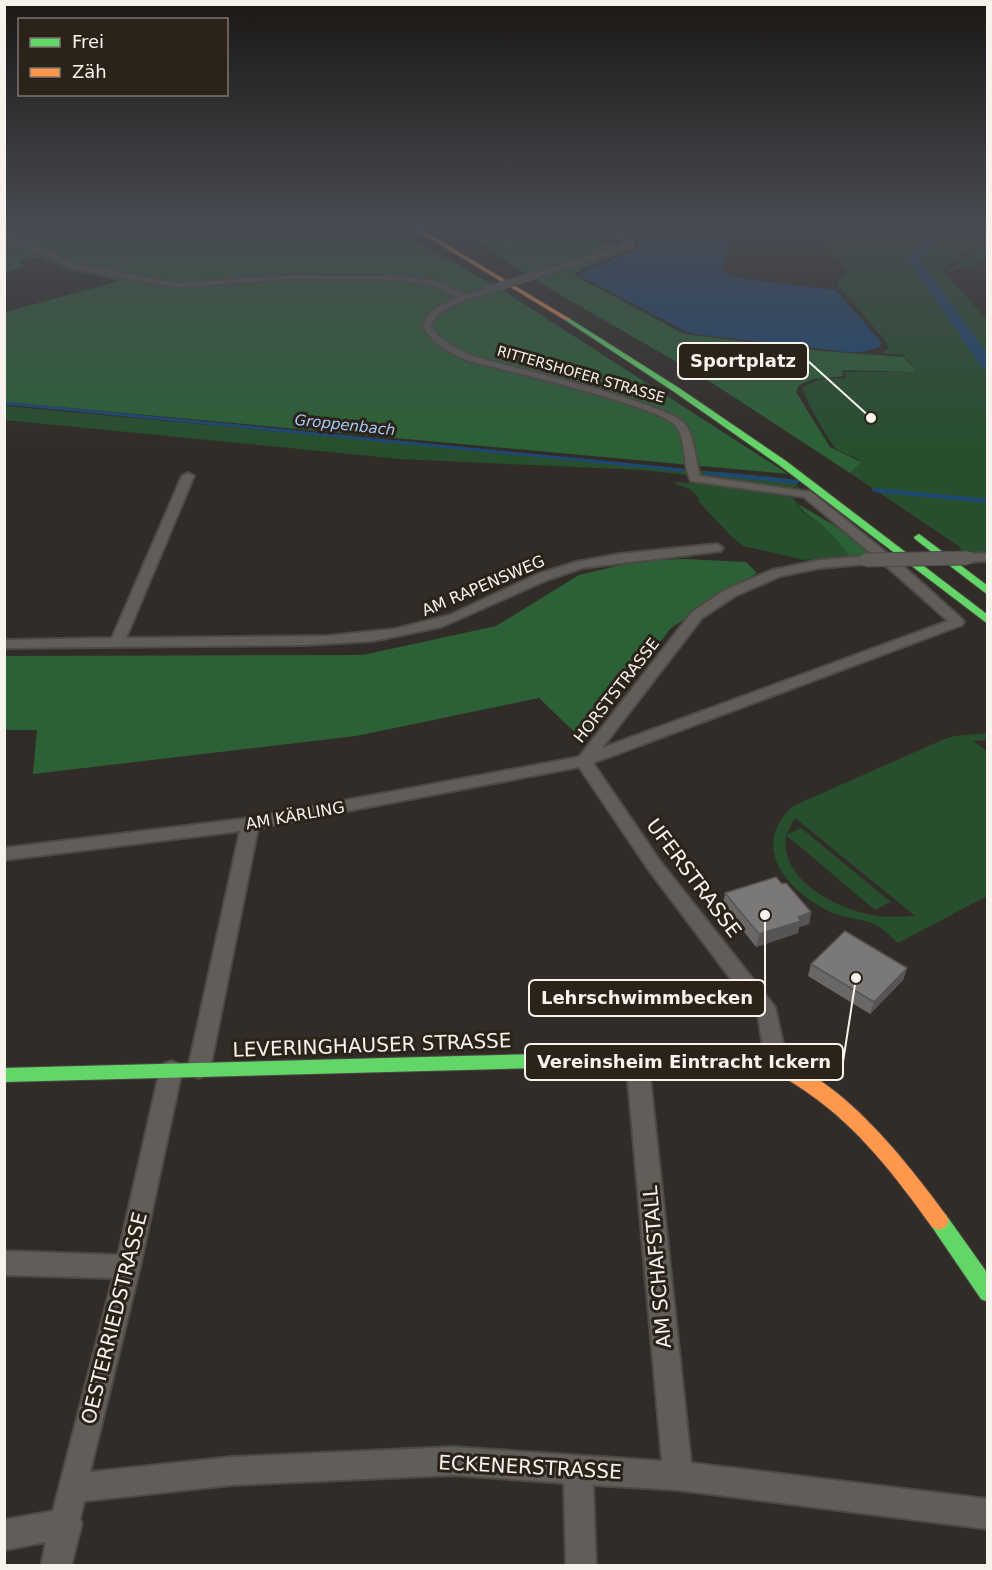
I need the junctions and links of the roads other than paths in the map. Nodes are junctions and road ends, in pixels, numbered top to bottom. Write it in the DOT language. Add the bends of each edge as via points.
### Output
graph roads {
  1 [pos="464,298"];
  2 [pos="530,298"];
  3 [pos="552,298"];
  4 [pos="681,375"];
  5 [pos="188,476"];
  6 [pos="912,532"];
  7 [pos="717,548"];
  8 [pos="987,557"];
  9 [pos="987,592"];
  10 [pos="987,621"];
  11 [pos="932,631"];
  12 [pos="117,642"];
  13 [pos="4,644"];
  14 [pos="583,761"];
  15 [pos="250,824"];
  16 [pos="4,854"];
  17 [pos="637,1058"];
  18 [pos="777,1066"];
  19 [pos="199,1069"];
  20 [pos="171,1070"];
  21 [pos="4,1075"];
  22 [pos="4,1263"];
  23 [pos="128,1267"];
  24 [pos="987,1292"];
  25 [pos="578,1468"];
  26 [pos="678,1476"];
  27 [pos="72,1488"];
  28 [pos="987,1514"];
  29 [pos="67,1523"];
  30 [pos="4,1535"];
  31 [pos="56,1566"];
  32 [pos="581,1566"];
  1 -- 11 [label="street, RITTERSHOFER STRASSE" via="438,309 426,322 427,330 444,347 469,358 672,416 686,436 695,479 807,494 957,622"];
  2 -- 10 [label="main road" via="632,360 779,459 874,528"];
  3 -- 4 [label="main road"];
  5 -- 12 [label="street"];
  6 -- 9 [label="main road"];
  7 -- 12 [label="street, AM RAPENSWEG" via="614,558 562,570 454,618 378,636 349,640"];
  8 -- 14 [label="street, HORSTSTRASSE, bridge" via="820,564 777,573 730,593 697,615"];
  11 -- 14 [label="street, HORSTSTRASSE"];
  12 -- 13 [label="street, AM RAPENSWEG"];
  14 -- 15 [label="street, AM KÄRLING"];
  14 -- 18 [label="street, UFERSTRASSE" via="654,865 768,1013"];
  15 -- 16 [label="street, AM KÄRLING"];
  15 -- 19 [label="street"];
  17 -- 18 [label="main road, LEVERINGHAUSER STRASSE" via="722,1059"];
  17 -- 19 [label="main road, LEVERINGHAUSER STRASSE"];
  17 -- 26 [label="street, AM SCHAFSTALL"];
  18 -- 24 [label="main road" via="812,1084 870,1134"];
  19 -- 20 [label="main road, LEVERINGHAUSER STRASSE"];
  20 -- 21 [label="main road, LEVERINGHAUSER STRASSE"];
  20 -- 23 [label="street, OESTERRIEDSTRASSE"];
  22 -- 23 [label="street"];
  23 -- 27 [label="street, OESTERRIEDSTRASSE"];
  25 -- 26 [label="street, ECKENERSTRASSE"];
  25 -- 27 [label="street, ECKENERSTRASSE" via="441,1462 232,1471"];
  25 -- 32 [label="street"];
  26 -- 28 [label="street, ECKENERSTRASSE"];
  27 -- 29 [label="street, OESTERRIEDSTRASSE"];
  29 -- 30 [label="street"];
  29 -- 31 [label="street, OESTERRIEDSTRASSE"];
}
